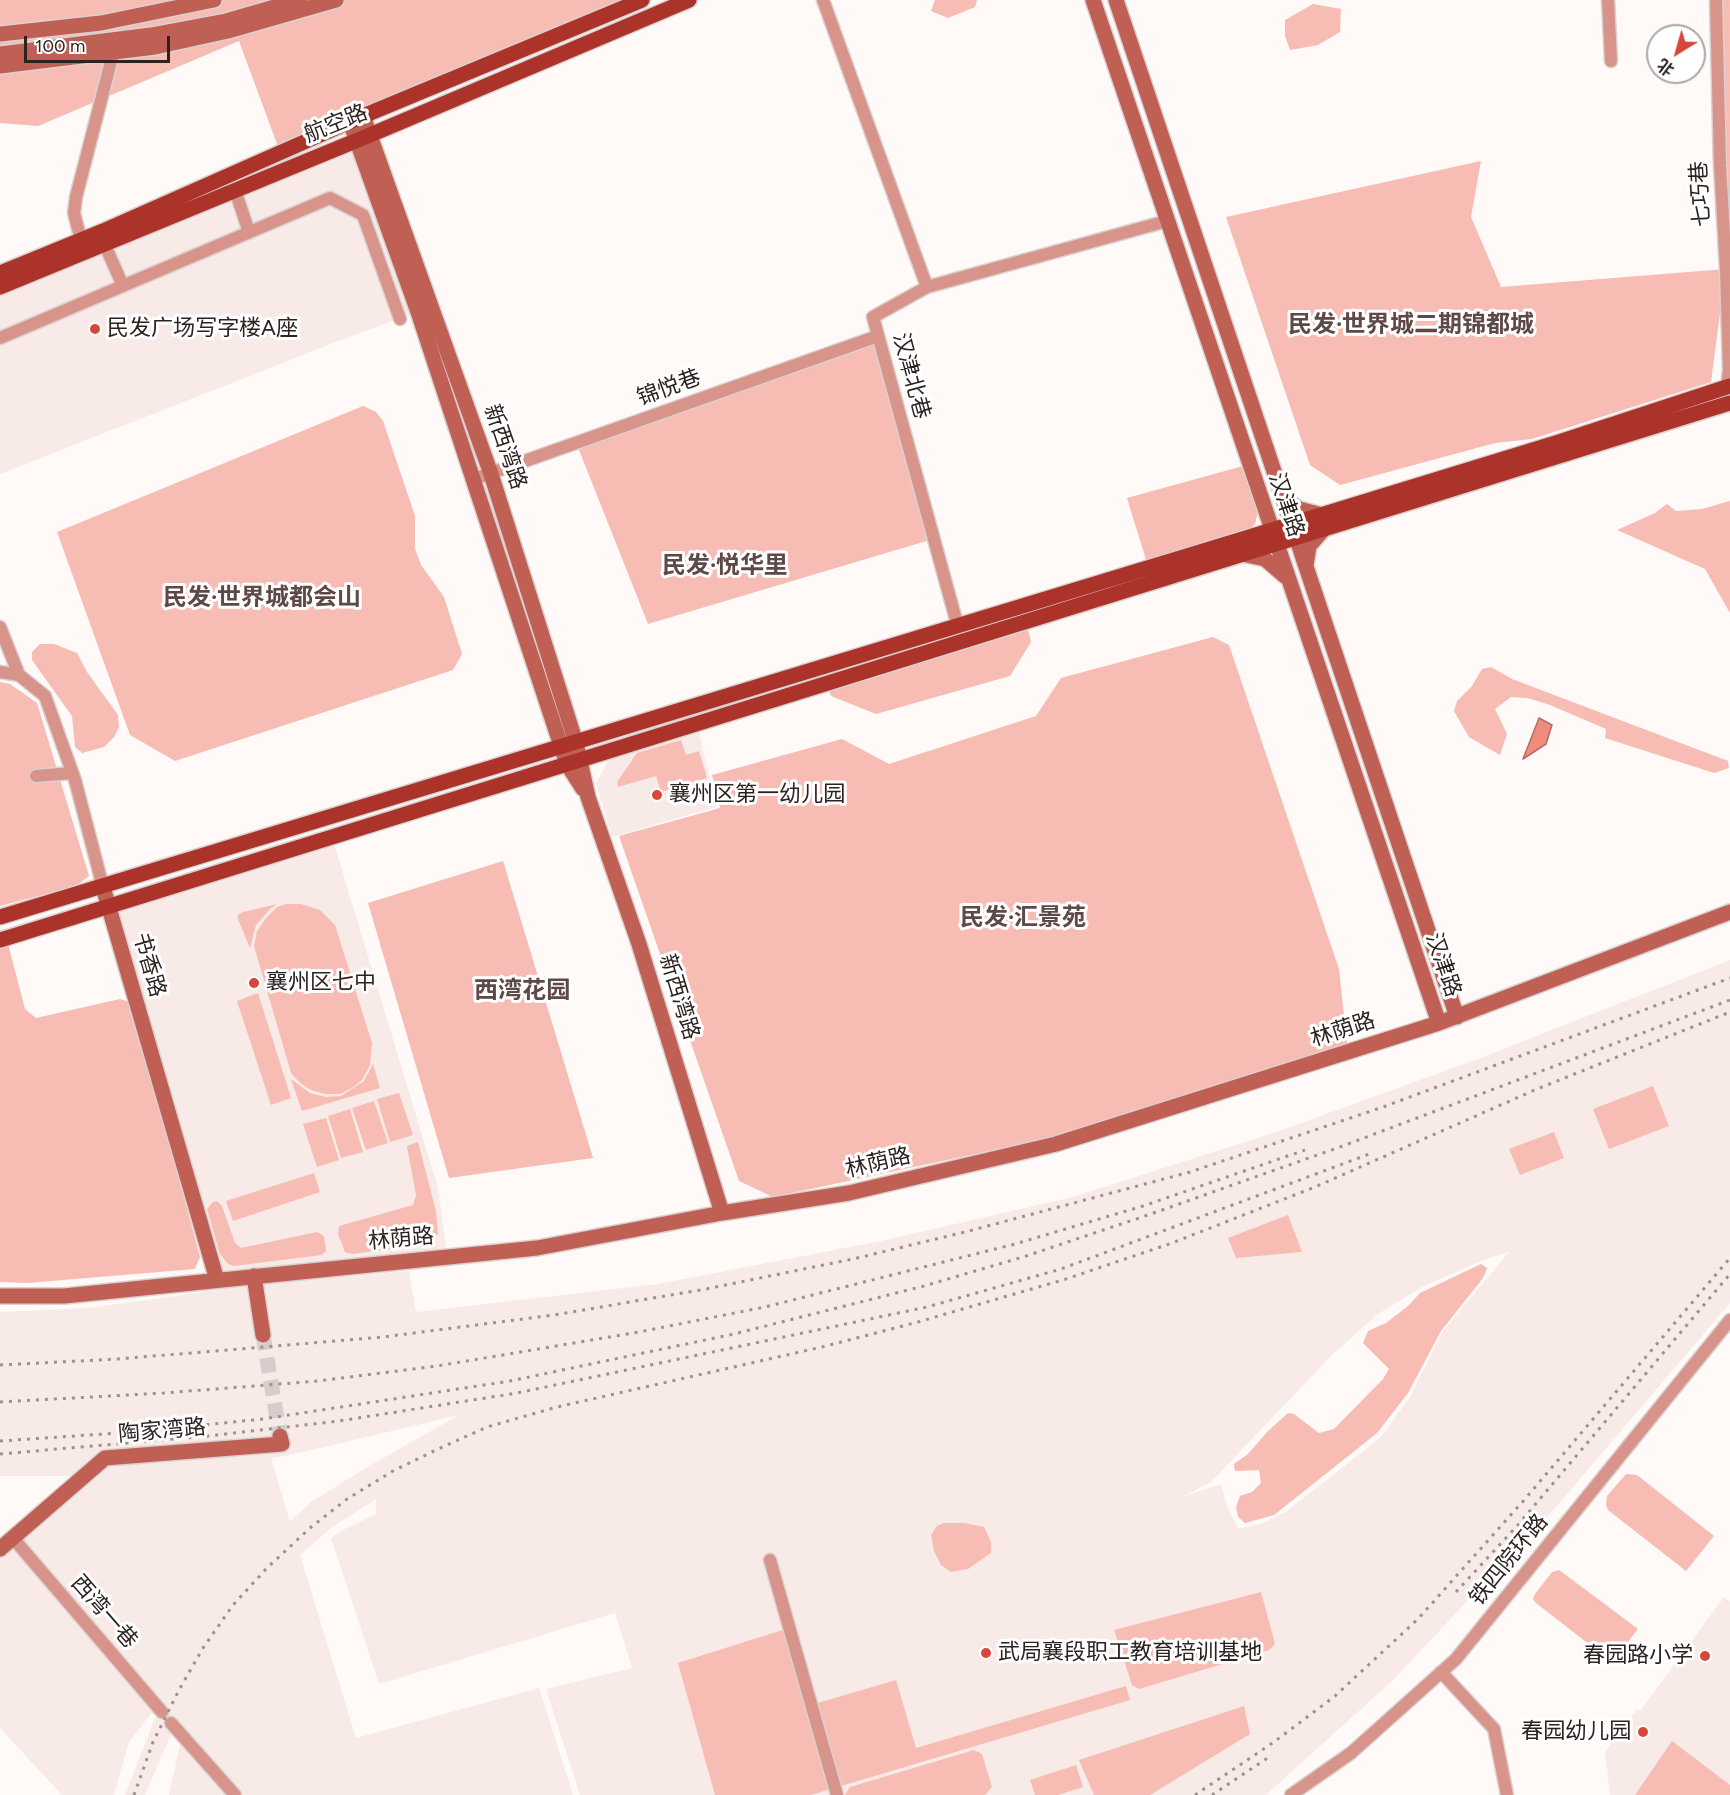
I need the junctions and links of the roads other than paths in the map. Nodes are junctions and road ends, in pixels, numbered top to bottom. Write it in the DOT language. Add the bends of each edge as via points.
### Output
graph roads {
  1 [pos="213,0"];
  2 [pos="298,0"];
  3 [pos="336,0"];
  4 [pos="642,0"];
  5 [pos="689,0"];
  6 [pos="823,0"];
  7 [pos="1093,0"];
  8 [pos="1116,0"];
  9 [pos="1608,0"];
  10 [pos="1716,0"];
  11 [pos="129,18"];
  12 [pos="0,34"];
  13 [pos="120,44"];
  14 [pos="0,54"];
  15 [pos="1611,61"];
  16 [pos="0,66"];
  17 [pos="356,119"];
  18 [pos="363,138"];
  19 [pos="235,190"];
  20 [pos="1167,221"];
  21 [pos="249,232"];
  22 [pos="81,240"];
  23 [pos="104,243"];
  24 [pos="0,273"];
  25 [pos="123,286"];
  26 [pos="0,287"];
  27 [pos="927,287"];
  28 [pos="400,319"];
  29 [pos="878,336"];
  30 [pos="0,338"];
  31 [pos="1729,386"];
  32 [pos="1726,405"];
  33 [pos="491,474"];
  34 [pos="474,480"];
  35 [pos="1282,497"];
  36 [pos="1263,506"];
  37 [pos="1323,522"];
  38 [pos="1293,531"];
  39 [pos="1273,537"];
  40 [pos="1246,538"];
  41 [pos="1242,554"];
  42 [pos="1305,568"];
  43 [pos="1287,577"];
  44 [pos="0,627"];
  45 [pos="958,627"];
  46 [pos="0,672"];
  47 [pos="19,675"];
  48 [pos="569,745"];
  49 [pos="574,762"];
  50 [pos="72,773"];
  51 [pos="36,776"];
  52 [pos="103,886"];
  53 [pos="109,906"];
  54 [pos="1730,912"];
  55 [pos="0,917"];
  56 [pos="0,940"];
  57 [pos="1457,1017"];
  58 [pos="1439,1023"];
  59 [pos="722,1213"];
  60 [pos="254,1276"];
  61 [pos="217,1280"];
  62 [pos="0,1296"];
  63 [pos="1730,1320"];
  64 [pos="263,1335"];
  65 [pos="280,1436"];
  66 [pos="13,1538"];
  67 [pos="0,1549"];
  68 [pos="770,1560"];
  69 [pos="1442,1672"];
  70 [pos="162,1712"];
  71 [pos="171,1723"];
  72 [pos="235,1795"];
  73 [pos="837,1795"];
  74 [pos="1291,1795"];
  75 [pos="1507,1795"];
  1 -- 11 [label="street"];
  2 -- 13 [label="street" via="226,21"];
  3 -- 13 [label="street" via="228,31"];
  4 -- 17 [label="main road, 航空路"];
  5 -- 18 [label="main road, 航空路"];
  6 -- 27 [label="street"];
  7 -- 20 [label="street, 汉津路"];
  8 -- 35 [label="street, 汉津路"];
  9 -- 15 [label="street"];
  10 -- 31 [label="street, 七巧巷"];
  11 -- 12 [label="street"];
  11 -- 13 [label="street"];
  13 -- 14 [label="street"];
  13 -- 16 [label="street"];
  13 -- 22 [label="street" via="76,197 74,213"];
  17 -- 18 [label="street, 新西湾路"];
  17 -- 22 [label="main road, 航空路"];
  18 -- 19 [label="main road, 航空路"];
  18 -- 33 [label="street, 新西湾路"];
  18 -- 34 [label="street, 新西湾路"];
  19 -- 21 [label="street"];
  19 -- 23 [label="main road, 航空路"];
  20 -- 27 [label="street"];
  20 -- 36 [label="street, 汉津路"];
  21 -- 25 [label="street"];
  21 -- 28 [label="street" via="330,198 363,215"];
  22 -- 24 [label="main road, 航空路"];
  23 -- 25 [label="street"];
  23 -- 26 [label="main road, 航空路"];
  25 -- 30 [label="street"];
  27 -- 29 [label="street, 汉津北巷" via="873,317"];
  29 -- 33 [label="street, 锦悦巷"];
  29 -- 45 [label="street, 汉津北巷"];
  31 -- 37 [label="main road"];
  32 -- 37 [label="main road"];
  33 -- 34 [label="street, 锦悦巷"];
  33 -- 48 [label="street, 新西湾路"];
  34 -- 48 [label="street, 新西湾路"];
  35 -- 37 [label="street"];
  35 -- 38 [label="street, 汉津路"];
  36 -- 39 [label="street, 汉津路"];
  36 -- 40 [label="street" via="1257,526"];
  37 -- 38 [label="main road"];
  37 -- 42 [label="street" via="1309,546"];
  38 -- 39 [label="main road"];
  38 -- 42 [label="street, 汉津路"];
  39 -- 40 [label="main road"];
  39 -- 41 [label="main road"];
  39 -- 43 [label="street, 汉津路"];
  40 -- 45 [label="main road"];
  41 -- 43 [label="street" via="1265,560"];
  41 -- 49 [label="main road"];
  42 -- 57 [label="street, 汉津路"];
  43 -- 58 [label="street, 汉津路"];
  44 -- 47 [label="street, 书香路"];
  45 -- 48 [label="main road"];
  46 -- 47 [label="street, 书香路"];
  47 -- 50 [label="street, 书香路" via="45,696"];
  48 -- 49 [label="street, 新西湾路"];
  48 -- 52 [label="main road"];
  49 -- 53 [label="main road"];
  49 -- 59 [label="street, 新西湾路" via="639,944"];
  50 -- 51 [label="street"];
  50 -- 52 [label="street, 书香路"];
  52 -- 53 [label="street, 书香路"];
  52 -- 55 [label="main road"];
  53 -- 56 [label="main road"];
  53 -- 61 [label="street, 书香路"];
  54 -- 57 [label="street, 林荫路"];
  57 -- 58 [label="street, 林荫路"];
  58 -- 59 [label="street, 林荫路" via="1056,1144 849,1193"];
  59 -- 60 [label="street, 林荫路" via="537,1248"];
  60 -- 61 [label="street, 林荫路"];
  60 -- 64 [label="street"];
  61 -- 62 [label="street, 林荫路" via="64,1296"];
  63 -- 69 [label="street, 铁四院环路"];
  65 -- 66 [label="street, 陶家湾路" via="282,1444 105,1458"];
  66 -- 67 [label="street, 陶家湾路"];
  66 -- 70 [label="street, 西湾一巷"];
  68 -- 73 [label="street"];
  69 -- 74 [label="street, 铁四院环路" via="1351,1753"];
  69 -- 75 [label="street" via="1494,1729"];
  71 -- 72 [label="street"];
}
